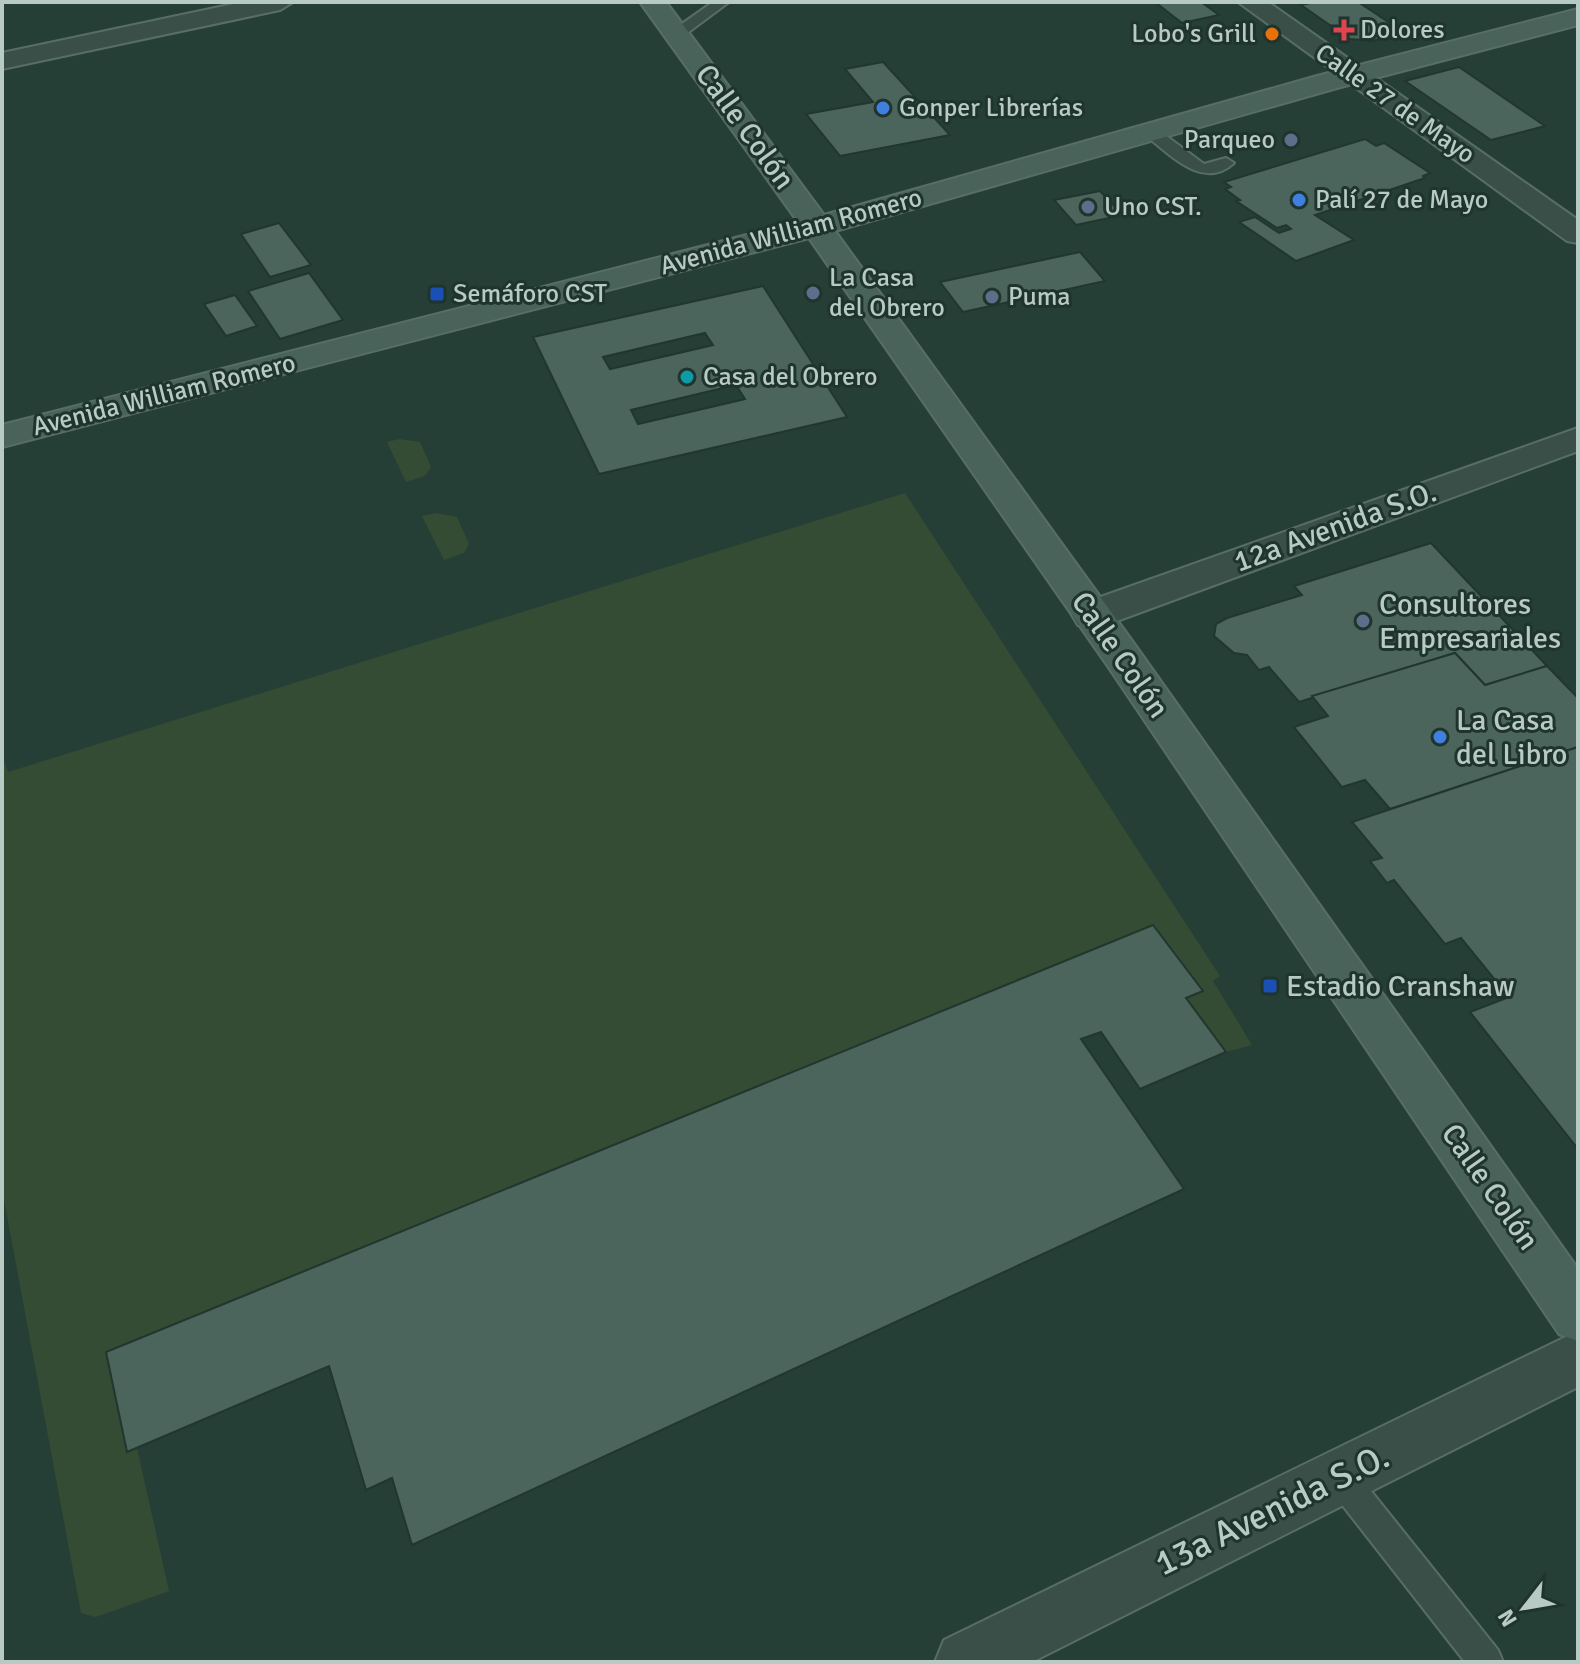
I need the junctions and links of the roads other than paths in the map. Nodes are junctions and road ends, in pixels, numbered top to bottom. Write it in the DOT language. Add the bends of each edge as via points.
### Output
graph roads {
  1 [pos="280,2"];
  2 [pos="653,2"];
  3 [pos="722,2"];
  4 [pos="1251,2"];
  5 [pos="1578,17"];
  6 [pos="677,34"];
  7 [pos="2,61"];
  8 [pos="1352,75"];
  9 [pos="1151,132"];
  10 [pos="1226,163"];
  11 [pos="818,226"];
  12 [pos="1578,234"];
  13 [pos="2,436"];
  14 [pos="1578,439"];
  15 [pos="1092,615"];
  16 [pos="1578,1315"];
  17 [pos="1578,1358"];
  18 [pos="1340,1477"];
  19 [pos="966,1662"];
  20 [pos="1486,1662"];
  1 -- 7 [label="street"];
  2 -- 6 [label="main road, Calle Colón"];
  3 -- 6 [label="lane"];
  4 -- 8 [label="street, Calle 27 de Mayo"];
  5 -- 8 [label="main road, Avenida William Romero"];
  6 -- 11 [label="main road, Calle Colón"];
  8 -- 9 [label="main road, Avenida William Romero"];
  8 -- 12 [label="street, Calle 27 de Mayo"];
  9 -- 10 [label="lane" via="1202,170"];
  9 -- 11 [label="main road, Avenida William Romero"];
  11 -- 13 [label="main road, Avenida William Romero"];
  11 -- 15 [label="main road, Calle Colón"];
  14 -- 15 [label="street, 12a Avenida S.O."];
  15 -- 16 [label="main road, Calle Colón"];
  17 -- 18 [label="street, 13a Avenida S.O."];
  18 -- 19 [label="street, 13a Avenida S.O."];
  18 -- 20 [label="lane"];
}
